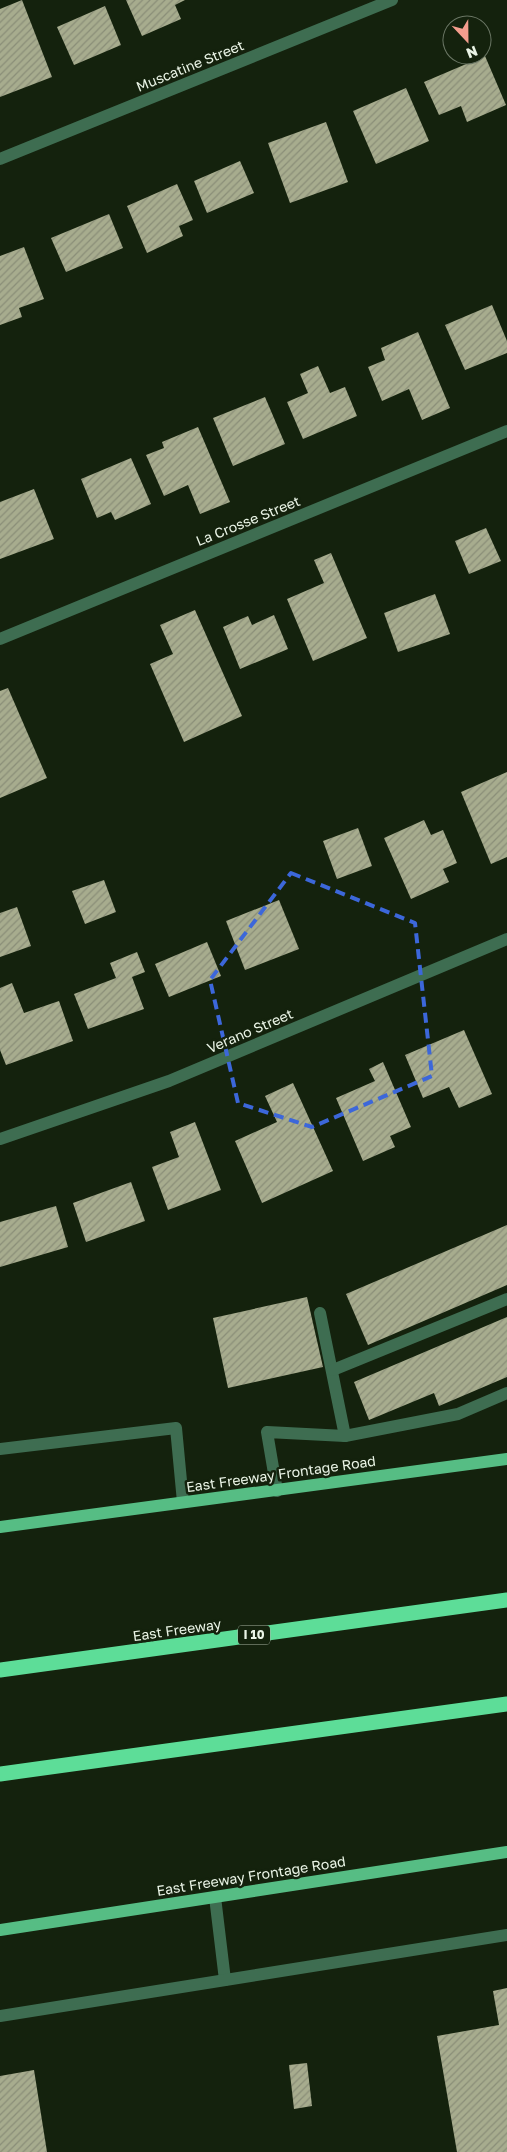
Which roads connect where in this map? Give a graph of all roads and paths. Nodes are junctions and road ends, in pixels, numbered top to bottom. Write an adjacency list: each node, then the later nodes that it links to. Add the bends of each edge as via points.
1 (392, 0): 2 (street, Muscatine Street)
2 (0, 159)
3 (507, 431): 4 (street, La Crosse Street)
4 (0, 640)
5 (507, 939): 6 (street, Verano Street, via 170,1081)
6 (0, 1139)
7 (507, 1298): 9 (street)
8 (320, 1313): 9 (street)
9 (333, 1370): 11 (street)
10 (507, 1393): 11 (street, via 458,1414)
11 (345, 1436): 14 (street, via 267,1432)
12 (0, 1449): 15 (street, via 176,1428)
13 (507, 1459): 14 (main road, East Freeway Frontage Road)
14 (277, 1491): 15 (main road, East Freeway Frontage Road)
15 (183, 1502): 16 (main road, East Freeway Frontage Road)
16 (0, 1527)
17 (507, 1600): 18 (highway, East Freeway / I 10)
18 (0, 1670)
19 (507, 1704): 20 (highway)
20 (0, 1774)
21 (507, 1852): 22 (main road, East Freeway Frontage Road)
22 (214, 1897): 23 (main road, East Freeway Frontage Road); 25 (street)
23 (0, 1930)
24 (507, 1935): 25 (street)
25 (225, 1980): 26 (street)
26 (0, 2016)

